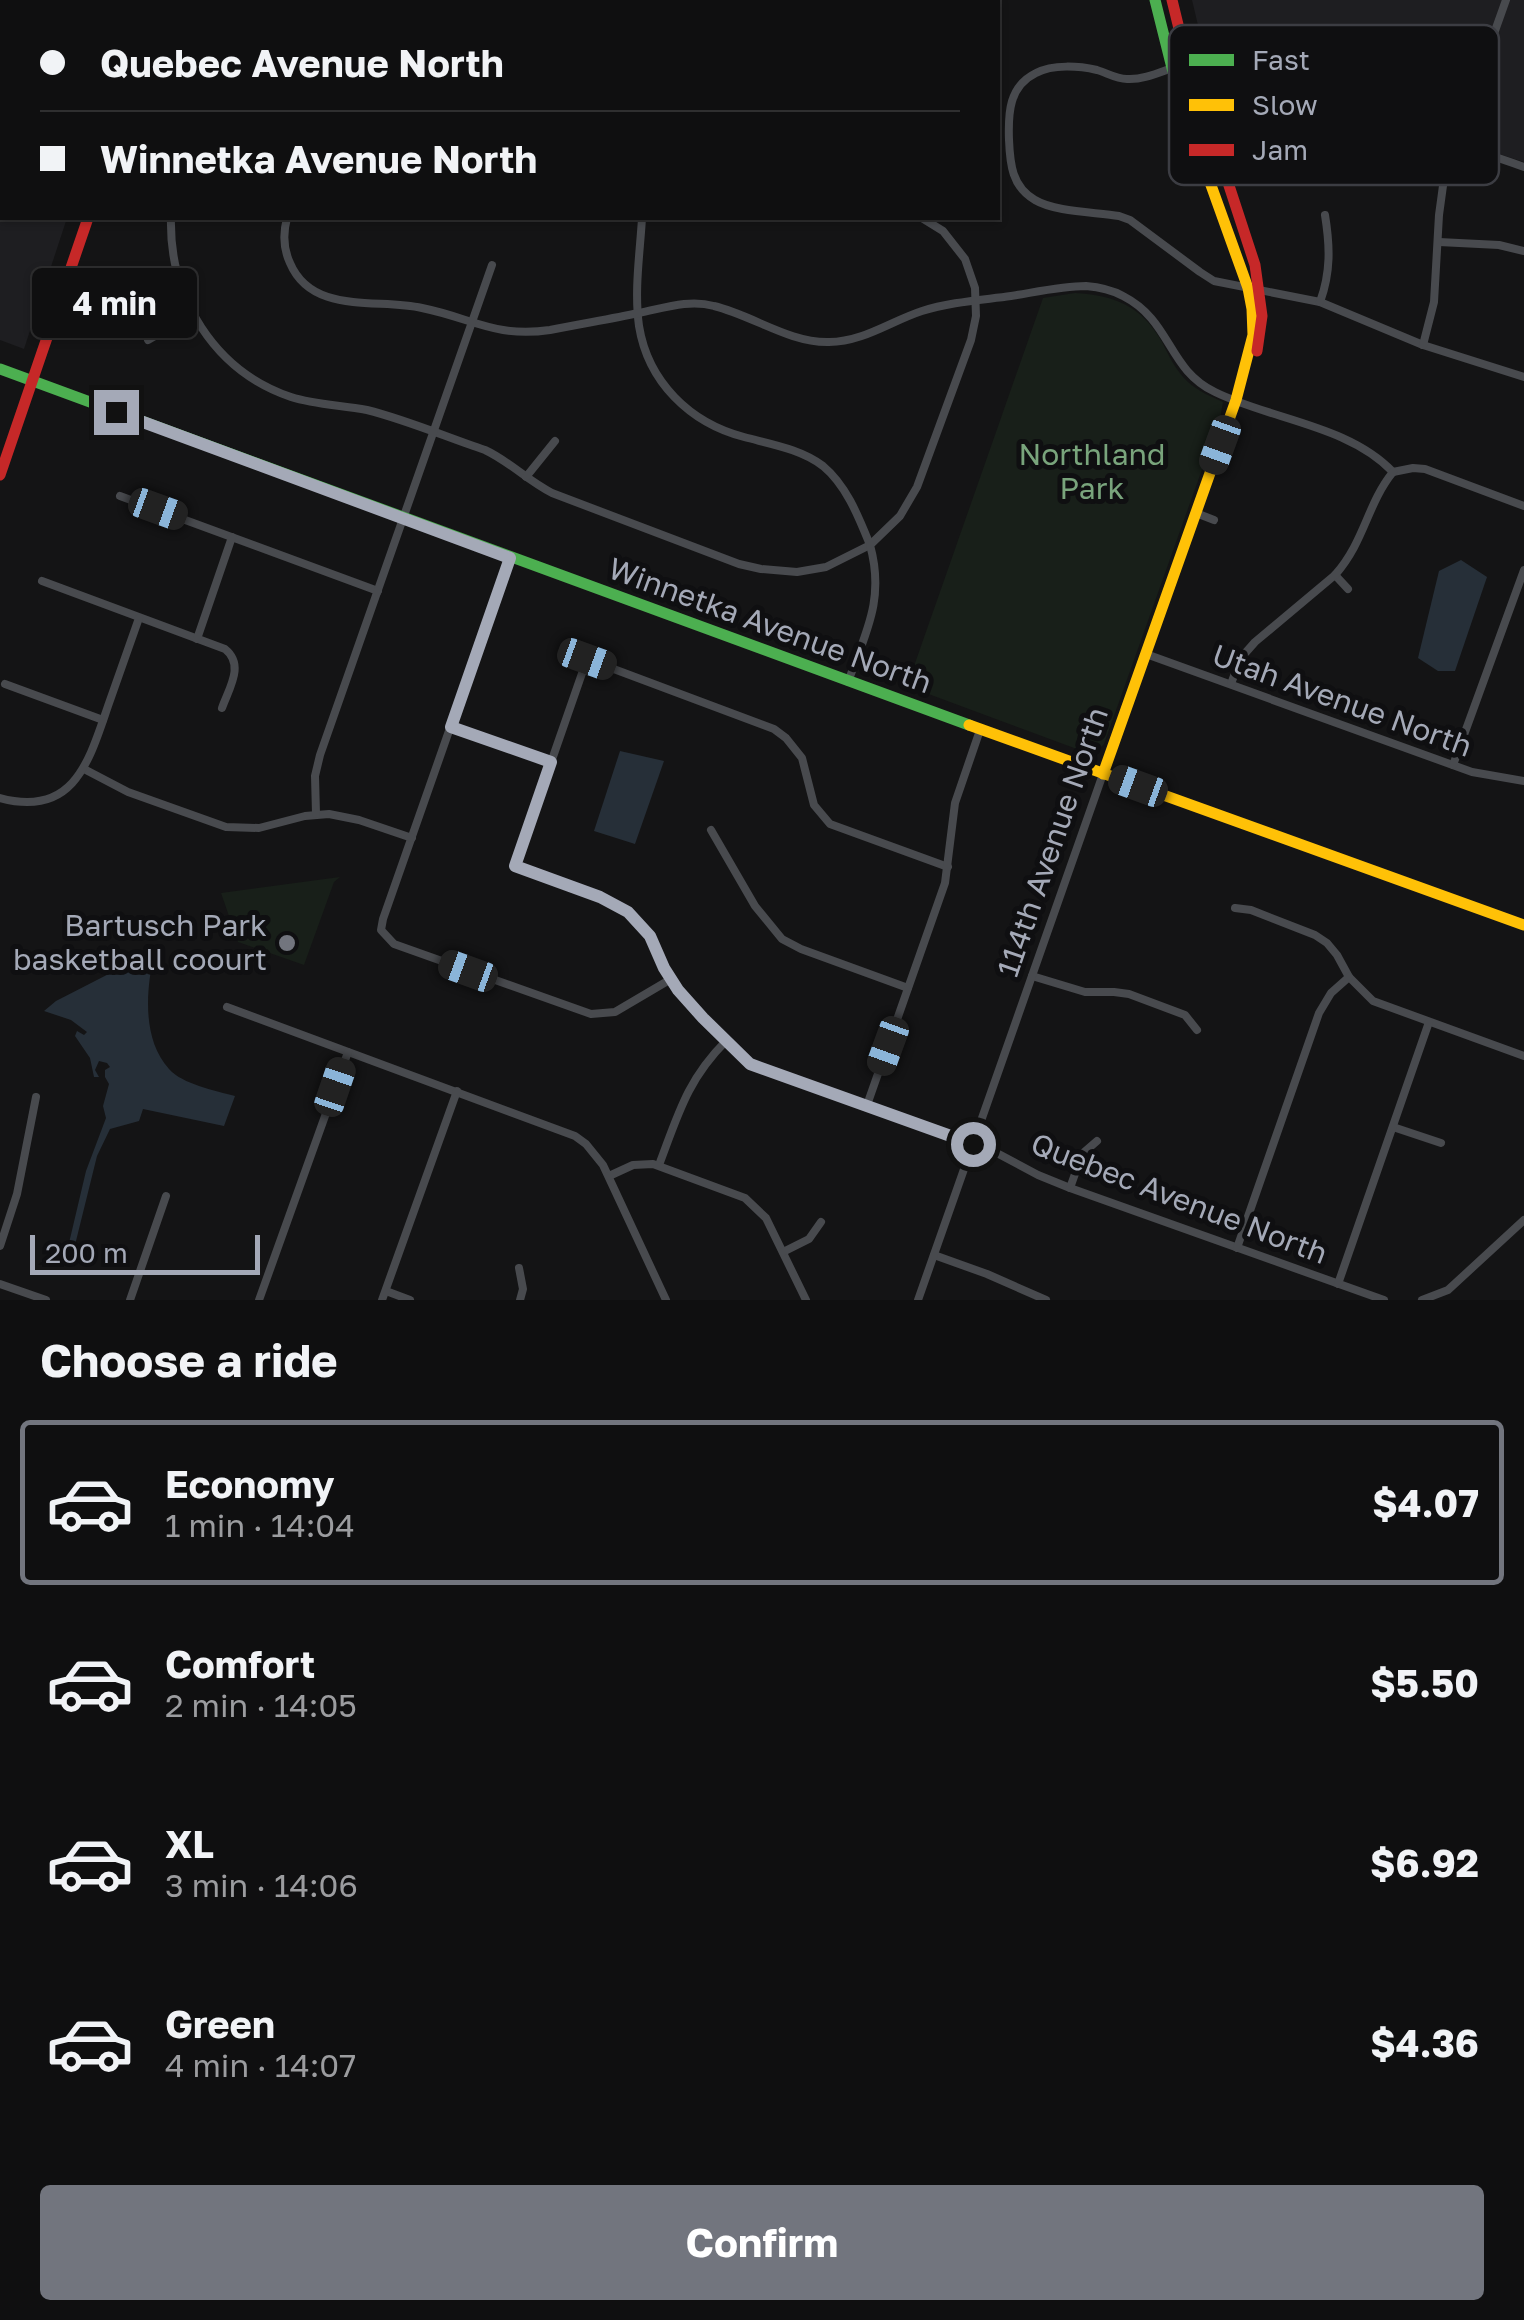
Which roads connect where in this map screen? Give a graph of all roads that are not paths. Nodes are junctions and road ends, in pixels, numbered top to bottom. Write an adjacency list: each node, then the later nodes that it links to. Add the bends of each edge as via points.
1 (1155, 0): 6 (street, 114th Avenue North)
2 (1172, 0): 4 (street, 114th Avenue North)
3 (1506, 0): 5 (street)
4 (1178, 25)
5 (1497, 25)
6 (1169, 56)
7 (1169, 69): 22 (street, via 1130,79 1086,68 1035,73 1009,106 1012,173 1038,202 1130,220 1208,277)
8 (1499, 159): 9 (street)
9 (1524, 167)
10 (1211, 185): 22 (street, 114th Avenue North)
11 (1229, 185): 22 (street, 114th Avenue North)
12 (1442, 185): 19 (street)
13 (1325, 215): 24 (street, via 1330,265)
14 (87, 220): 32 (street)
15 (171, 220): 26 (street, via 175,270)
16 (287, 220): 27 (street, via 284,242 292,269 322,296 408,305)
17 (642, 220): 25 (street)
18 (925, 220): 23 (street, via 957,246)
19 (1438, 242): 20 (street); 29 (street)
20 (1524, 251)
21 (492, 264): 27 (street)
22 (1255, 290): 24 (street); 33 (street, 114th Avenue North, via 1253,336)
23 (976, 301): 25 (street, via 923,311 839,342 809,340 711,304); 33 (street, via 1074,287 1119,294 1154,320 1190,376); 45 (street, via 974,328 917,487 900,516)
24 (1320, 302): 29 (street)
25 (638, 313): 27 (street, via 528,333); 45 (street, via 651,364 673,396 720,430 822,465 848,497)
26 (193, 314): 28 (street); 34 (street, via 224,356 264,386)
27 (472, 322): 34 (street)
28 (148, 340)
29 (1423, 346): 31 (street)
30 (0, 369): 32 (street, Winnetka Avenue North)
31 (1524, 377)
32 (34, 382): 37 (street); 42 (street, Winnetka Avenue North)
33 (1236, 400): 36 (street, via 1359,445); 41 (street, 114th Avenue North)
34 (434, 432): 38 (street, via 500,457); 42 (street)
35 (555, 441): 38 (street)
36 (1393, 472): 40 (street, via 1424,469); 48 (street)
37 (0, 476)
38 (526, 477): 45 (street, via 568,500 761,569 826,567)
39 (120, 496): 44 (street)
40 (1524, 506)
41 (1196, 513): 43 (street); 54 (street, 114th Avenue North)
42 (404, 518): 46 (street, Winnetka Avenue North); 51 (street)
43 (1214, 520)
44 (232, 537): 51 (street); 53 (street)
45 (870, 545): 55 (street, via 875,603)
46 (510, 558): 55 (street, Winnetka Avenue North); 60 (street)
47 (1524, 570): 63 (street)
48 (1335, 575): 50 (street); 57 (street, via 1255,642)
49 (42, 582): 52 (street)
50 (1348, 589)
51 (378, 591): 68 (street, via 320,755)
52 (139, 618): 53 (street); 59 (street)
53 (197, 638): 58 (street, via 235,659)
54 (1146, 654): 57 (street, Utah Avenue North); 65 (street, 114th Avenue North)
55 (848, 682): 61 (street, Winnetka Avenue North)
56 (5, 684): 59 (street)
57 (1231, 684): 63 (street, Utah Avenue North)
58 (222, 708)
59 (103, 720): 64 (street)
60 (451, 727): 62 (street); 70 (street)
61 (980, 730): 65 (street, Winnetka Avenue North); 71 (street, via 955,803)
62 (551, 762): 71 (street, via 587,659 774,729 802,758 814,805 830,824); 76 (street, Quebec Avenue North, via 515,866 628,912 650,936)
63 (1453, 765): 66 (street, Utah Avenue North)
64 (84, 769): 67 (street, via 63,791 40,801); 68 (street, via 112,786 226,827 259,828)
65 (1103, 774): 73 (street, Winnetka Avenue North); 74 (street, 114th Avenue North)
66 (1524, 781)
67 (0, 798)
68 (316, 814): 70 (street)
69 (712, 830): 77 (street, via 782,939)
70 (412, 838): 76 (street, via 381,930 394,944 591,1014 615,1012)
71 (948, 867): 77 (street)
72 (1236, 908): 75 (street, via 1315,935 1337,954)
73 (1524, 925)
74 (1032, 976): 80 (street, via 1085,992 1129,994 1185,1016); 89 (street, 114th Avenue North)
75 (1349, 977): 79 (street, via 1373,1000); 98 (street, via 1319,1013)
76 (672, 980): 81 (street, Quebec Avenue North)
77 (908, 988): 86 (street)
78 (227, 1007): 82 (street)
79 (1430, 1022): 83 (street); 87 (street)
80 (1197, 1030)
81 (726, 1041): 86 (street, Quebec Avenue North, via 758,1068); 91 (street, via 689,1087)
82 (348, 1052): 84 (street); 107 (street)
83 (1524, 1056)
84 (457, 1091): 92 (street, via 575,1136); 104 (street)
85 (36, 1096): 97 (street, via 18,1194)
86 (867, 1106): 89 (street, Quebec Avenue North)
87 (1394, 1127): 90 (street); 103 (street)
88 (1097, 1142): 93 (street, via 1082,1154)
89 (973, 1144): 93 (street, Quebec Avenue North); 100 (street, 114th Avenue North)
90 (1440, 1144)
91 (660, 1165): 92 (street, via 633,1165); 99 (street, via 745,1198 766,1218)
92 (609, 1176): 110 (street)
93 (1070, 1188): 98 (street, Quebec Avenue North)
94 (166, 1196): 106 (street)
95 (1524, 1220): 115 (street, via 1448,1290)
96 (821, 1222): 99 (street, via 808,1239)
97 (0, 1246)
98 (1237, 1248): 103 (street, Quebec Avenue North)
99 (784, 1252): 111 (street)
100 (934, 1255): 112 (street, 114th Avenue North); 113 (street)
101 (520, 1268): 109 (street)
102 (0, 1284): 105 (street)
103 (1338, 1284): 114 (street, Quebec Avenue North)
104 (384, 1296): 108 (street)
105 (46, 1300)
106 (130, 1300)
107 (259, 1300)
108 (410, 1300)
109 (520, 1300)
110 (666, 1300)
111 (806, 1300)
112 (918, 1300)
113 (1046, 1300)
114 (1384, 1300)
115 (1422, 1300)

